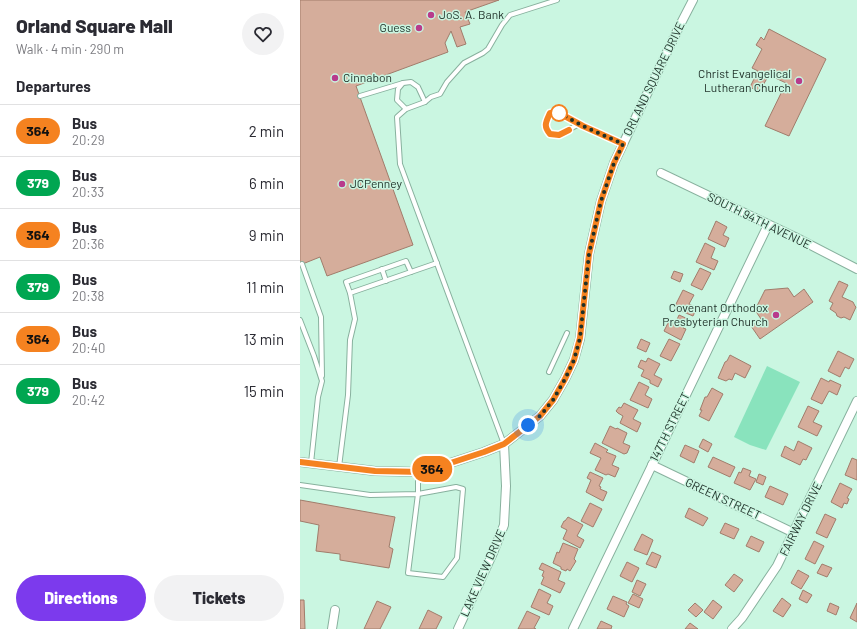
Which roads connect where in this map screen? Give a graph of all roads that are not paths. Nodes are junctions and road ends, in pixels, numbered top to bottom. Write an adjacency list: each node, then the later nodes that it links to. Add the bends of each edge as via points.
1 (557, 0): 5 (lane, via 510,15 488,49 464,63 440,94)
2 (693, 0): 8 (street, ORLAND SQUARE DRIVE)
3 (403, 83): 4 (lane); 5 (lane, via 411,82 418,88); 6 (lane, via 398,89 398,100)
4 (360, 96)
5 (425, 102): 6 (lane)
6 (406, 109): 11 (lane, via 398,117 400,164)
7 (579, 124): 7 (lane, via 559,113 550,113 545,125 550,134 559,135); 8 (lane)
8 (623, 144): 23 (street, ORLAND SQUARE DRIVE, via 601,201 589,254 580,338 574,360 553,400 540,416)
9 (661, 173): 10 (street, SOUTH 94TH AVENUE)
10 (768, 224): 14 (street, SOUTH 94TH AVENUE); 26 (street, 147TH STREET)
11 (437, 263): 15 (lane); 23 (lane)
12 (302, 264): 21 (lane, via 321,317)
13 (382, 269): 15 (lane, via 406,261); 16 (lane); 17 (lane, via 346,282)
14 (857, 269)
15 (411, 272): 16 (lane)
16 (386, 281): 17 (lane)
17 (350, 293): 27 (lane, via 355,319 350,340 348,395)
18 (300, 320): 21 (lane)
19 (567, 332): 20 (lane)
20 (549, 372)
21 (322, 381): 25 (lane)
22 (857, 401): 31 (street, FAIRWAY DRIVE)
23 (504, 444): 28 (street, ORLAND SQUARE DRIVE); 34 (street, LAKE VIEW DRIVE, via 504,525)
24 (300, 462): 25 (street, ORLAND SQUARE DRIVE)
25 (311, 464): 27 (street, ORLAND SQUARE DRIVE)
26 (652, 465): 31 (street, GREEN STREET); 35 (street, 147TH STREET)
27 (339, 467): 28 (street, ORLAND SQUARE DRIVE)
28 (418, 472): 30 (lane)
29 (300, 485): 30 (lane, via 370,495)
30 (418, 494): 30 (lane, via 456,487 463,489 457,558 443,578 408,573)
31 (794, 533): 36 (street, FAIRWAY DRIVE, via 777,566)
32 (335, 610): 33 (street)
33 (332, 629)
34 (458, 629)
35 (573, 629)
36 (732, 629)

